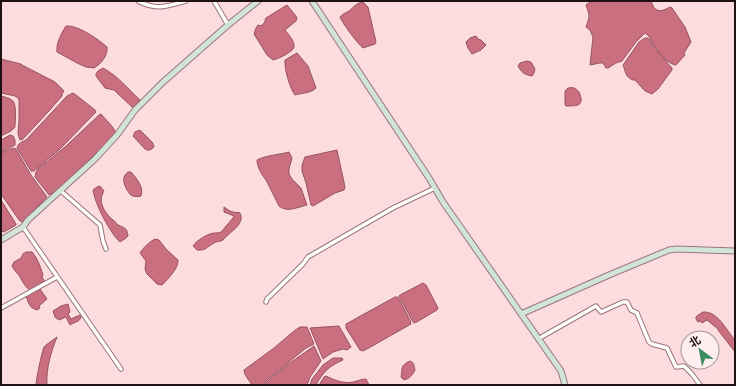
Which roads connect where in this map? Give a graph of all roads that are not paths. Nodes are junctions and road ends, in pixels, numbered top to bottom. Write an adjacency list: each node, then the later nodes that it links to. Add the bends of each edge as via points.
1 (138, 1): 2 (street, via 153,7)
2 (186, 1)
3 (214, 1): 6 (street)
4 (258, 1): 6 (street)
5 (312, 1): 7 (street)
6 (228, 26): 8 (street, via 162,83 135,110 103,151)
7 (435, 188): 14 (street, via 393,208 308,257); 16 (street)
8 (61, 191): 9 (street); 11 (street, via 100,225)
9 (23, 227): 10 (street); 13 (street)
10 (1, 240)
11 (106, 249)
12 (735, 251): 16 (street, via 669,250)
13 (58, 277): 15 (street); 18 (street)
14 (266, 302)
15 (1, 308)
16 (521, 314): 17 (street)
17 (538, 339): 19 (street, via 561,371); 20 (street, via 596,306 601,312 627,302 631,310 637,312 649,342 667,348 676,367 684,366)
18 (121, 369)
19 (565, 385)
20 (700, 385)

